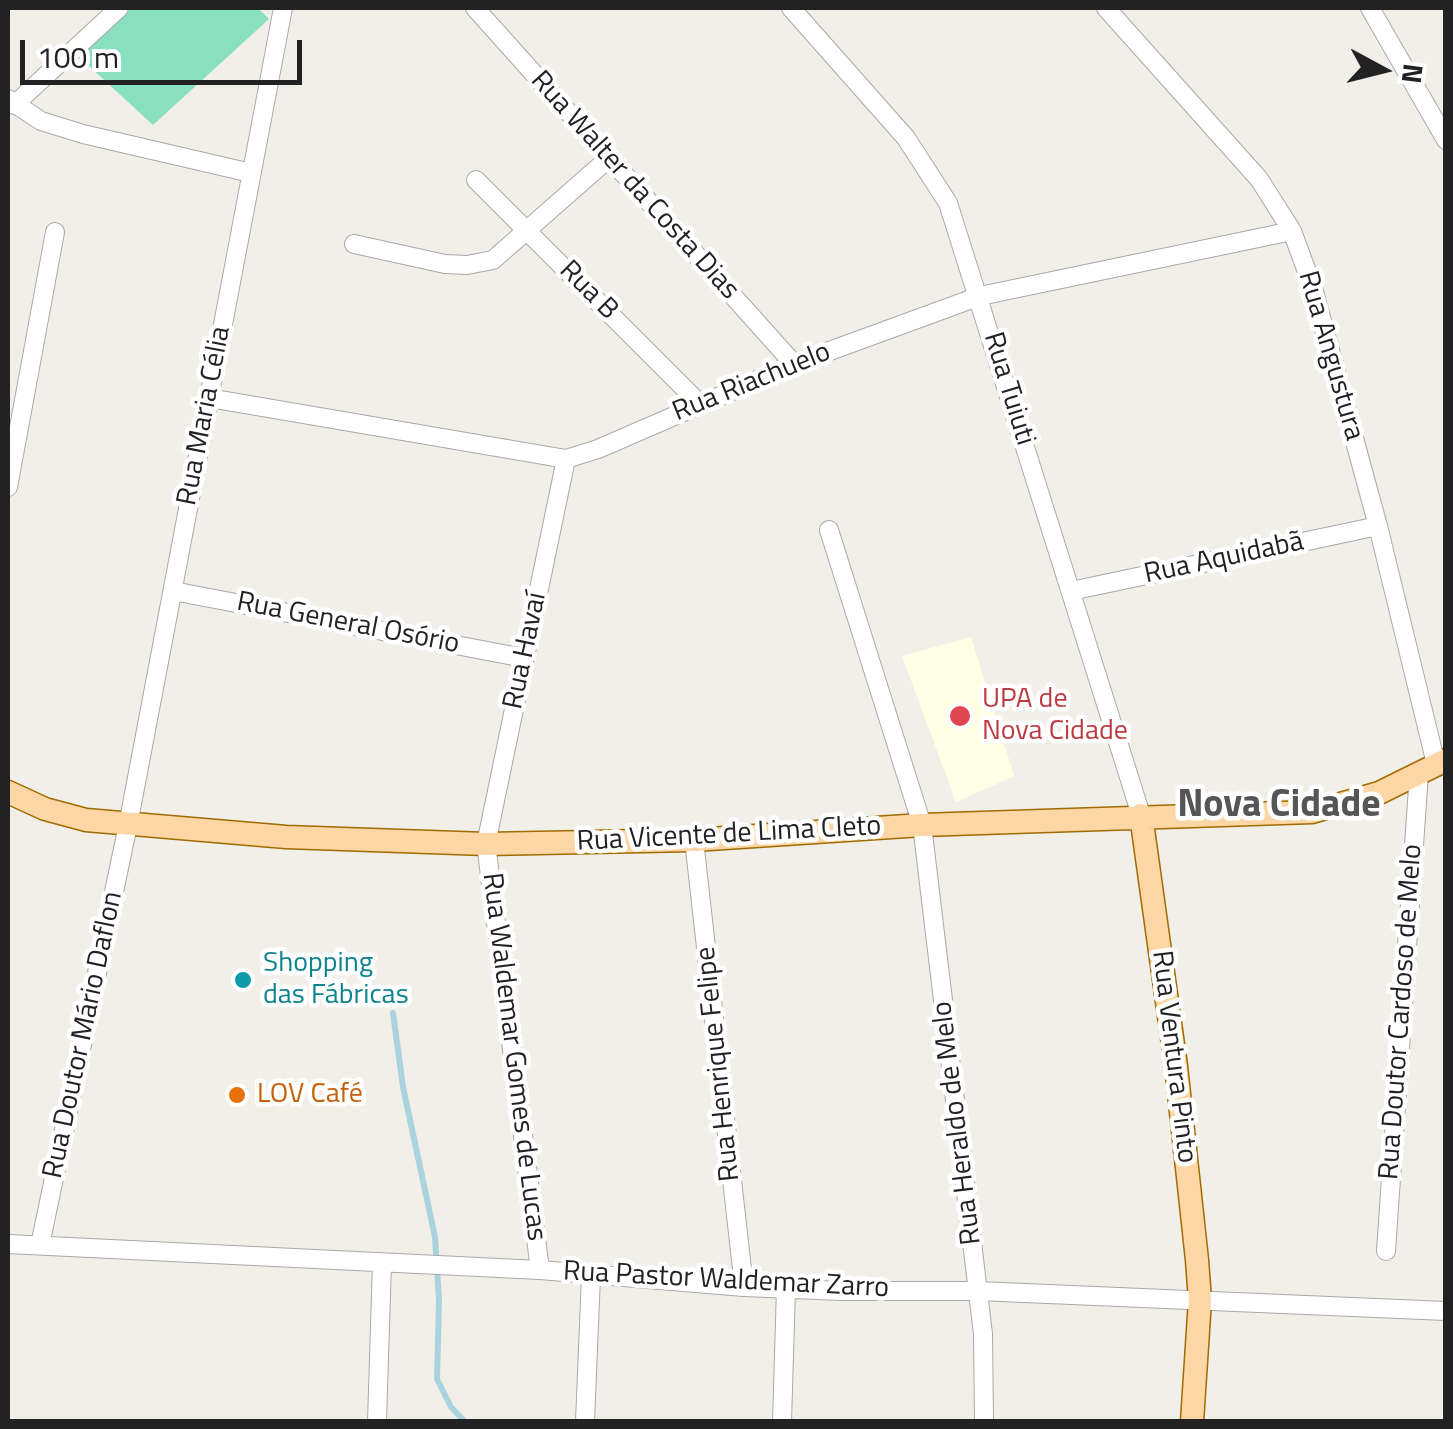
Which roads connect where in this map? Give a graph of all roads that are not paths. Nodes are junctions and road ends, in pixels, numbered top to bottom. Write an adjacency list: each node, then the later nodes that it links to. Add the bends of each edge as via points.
1 (119, 8): 7 (street)
2 (282, 8): 10 (street, Rua Maria Célia)
3 (475, 8): 9 (street, Rua Walter da Costa Dias)
4 (791, 8): 16 (street, Rua Tuiuti, via 933,175)
5 (1106, 8): 13 (street, Rua Angustura, via 1248,166)
6 (1370, 8): 8 (street)
7 (11, 102): 10 (street, via 82,134)
8 (1446, 140)
9 (609, 158): 12 (street); 17 (street, Rua Walter da Costa Dias)
10 (251, 173): 18 (street, Rua Maria Célia)
11 (476, 180): 12 (street, Rua B)
12 (526, 230): 15 (street, via 493,260 467,265); 19 (street, Rua B)
13 (1292, 231): 16 (street, Rua Riachuelo); 22 (street, Rua Angustura)
14 (55, 232): 21 (street)
15 (354, 244)
16 (980, 296): 17 (street, Rua Riachuelo); 25 (street, Rua Tuiuti)
17 (794, 364): 19 (street, Rua Riachuelo)
18 (209, 398): 20 (street, Rua Riachuelo); 24 (street, Rua Maria Célia)
19 (699, 403): 20 (street, Rua Riachuelo)
20 (566, 458): 26 (street, Rua Havaí)
21 (8, 487)
22 (1378, 526): 25 (street, Rua Aquidabã); 27 (street, Rua Angustura)
23 (830, 530): 30 (street, Rua Heraldo de Melo)
24 (173, 591): 26 (street, Rua General Osório); 31 (street, Rua Maria Célia)
25 (1071, 591): 29 (street, Rua Tuiuti)
26 (524, 658): 33 (street, Rua Havaí)
27 (1433, 766): 29 (main road, Rua Vicente de Lima Cleto, via 1379,792 1312,812); 36 (street, Rua Doutor Cardoso de Melo)
28 (8, 792): 31 (main road, Rua Vicente de Lima Cleto, via 86,820)
29 (1141, 815): 30 (main road, Rua Vicente de Lima Cleto); 43 (main road, Rua Ventura Pinto)
30 (922, 824): 32 (main road, Rua Vicente de Lima Cleto); 42 (street, Rua Heraldo de Melo)
31 (128, 825): 33 (main road, Rua Vicente de Lima Cleto); 35 (street, Rua Doutor Mário Daflon)
32 (694, 840): 33 (main road, Rua Vicente de Lima Cleto); 40 (street, Rua Henrique Felipe)
33 (486, 844): 38 (street, Rua Waldemar Gomes de Lucas)
34 (8, 1244): 35 (street, Rua Pastor Waldemar Zarro)
35 (40, 1245): 37 (street, Rua Pastor Waldemar Zarro)
36 (1386, 1252)
37 (382, 1263): 38 (street, Rua Pastor Waldemar Zarro); 45 (street)
38 (540, 1270): 39 (street, Rua Pastor Waldemar Zarro)
39 (591, 1276): 40 (street, Rua Pastor Waldemar Zarro); 46 (street)
40 (744, 1287): 41 (street, Rua Pastor Waldemar Zarro)
41 (786, 1288): 42 (street, Rua Pastor Waldemar Zarro); 47 (street)
42 (978, 1291): 43 (street, Rua Pastor Waldemar Zarro); 48 (street, Rua Heraldo de Melo)
43 (1200, 1300): 44 (street, Rua Pastor Waldemar Zarro); 49 (main road, Rua Ventura Pinto)
44 (1446, 1312)
45 (376, 1422)
46 (585, 1422)
47 (782, 1422)
48 (984, 1422)
49 (1192, 1422)

